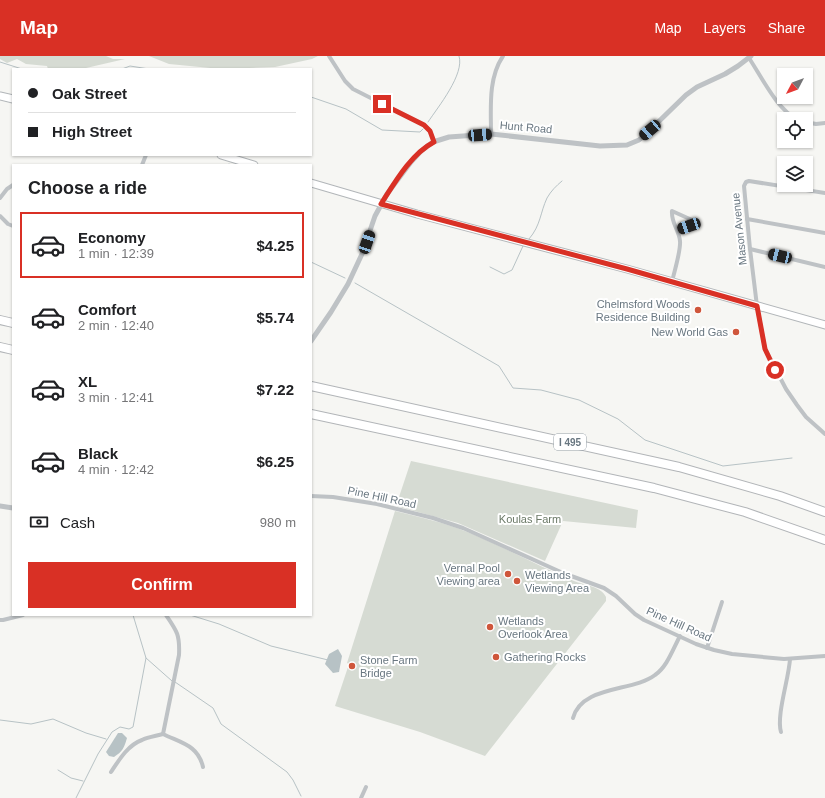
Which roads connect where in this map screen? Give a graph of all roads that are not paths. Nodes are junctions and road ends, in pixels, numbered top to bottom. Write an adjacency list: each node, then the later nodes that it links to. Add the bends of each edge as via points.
1 (329, 56): 10 (street, via 353,89 424,125 430,131)
2 (503, 56): 9 (street, via 494,78)
3 (750, 57): 6 (street, via 778,103); 9 (street, Hunt Road, via 686,95 650,130 628,146 600,146)
4 (0, 96): 5 (main road)
5 (12, 99)
6 (786, 112)
7 (813, 123): 8 (street)
8 (825, 123)
9 (490, 134): 10 (street, Hunt Road, via 449,137)
10 (434, 142): 17 (street, Hunt Road, via 410,162)
11 (224, 156): 12 (main road)
12 (251, 164)
13 (312, 183): 17 (main road)
14 (12, 186): 16 (street)
15 (825, 193): 19 (street, Mason Avenue, via 747,181 744,186)
16 (0, 198)
17 (381, 204): 25 (main road); 30 (street, Hunt Road, via 348,284)
18 (0, 216): 20 (street)
19 (747, 219): 22 (street); 23 (street, Mason Avenue)
20 (12, 226)
21 (677, 230): 21 (street, via 671,219 672,211 692,220 689,226); 25 (street, via 680,243)
22 (825, 233)
23 (750, 249): 24 (street); 26 (street, Mason Avenue)
24 (825, 267)
25 (672, 282): 26 (main road)
26 (757, 306): 29 (main road); 35 (street, Mason Avenue, via 765,349 775,370 806,417)
27 (0, 320): 28 (highway)
28 (12, 323)
29 (825, 325)
30 (312, 340)
31 (0, 347): 32 (highway)
32 (12, 350)
33 (312, 386): 39 (highway, I 495, via 679,467 780,496)
34 (312, 414): 40 (highway, I 495, via 662,490 745,512)
35 (825, 434)
36 (312, 496): 45 (street, Pine Hill Road, via 377,504 463,528 563,573 604,588 638,616)
37 (0, 506): 38 (street)
38 (12, 508)
39 (825, 512)
40 (825, 540)
41 (722, 602): 46 (street)
42 (19, 616): 44 (street)
43 (167, 616): 51 (street, via 179,637 179,655)
44 (1, 620)
45 (680, 636): 46 (street, Pine Hill Road); 49 (street, via 656,675 590,698 579,706)
46 (707, 648): 48 (street, Pine Hill Road, via 727,653)
47 (825, 656): 48 (street, Pine Hill Road)
48 (790, 659): 50 (street, via 779,720)
49 (574, 718)
50 (781, 732)
51 (163, 734): 52 (street, via 192,747 201,758); 53 (street, via 134,744)
52 (203, 767)
53 (111, 772)
54 (366, 787): 55 (street)
55 (361, 798)

